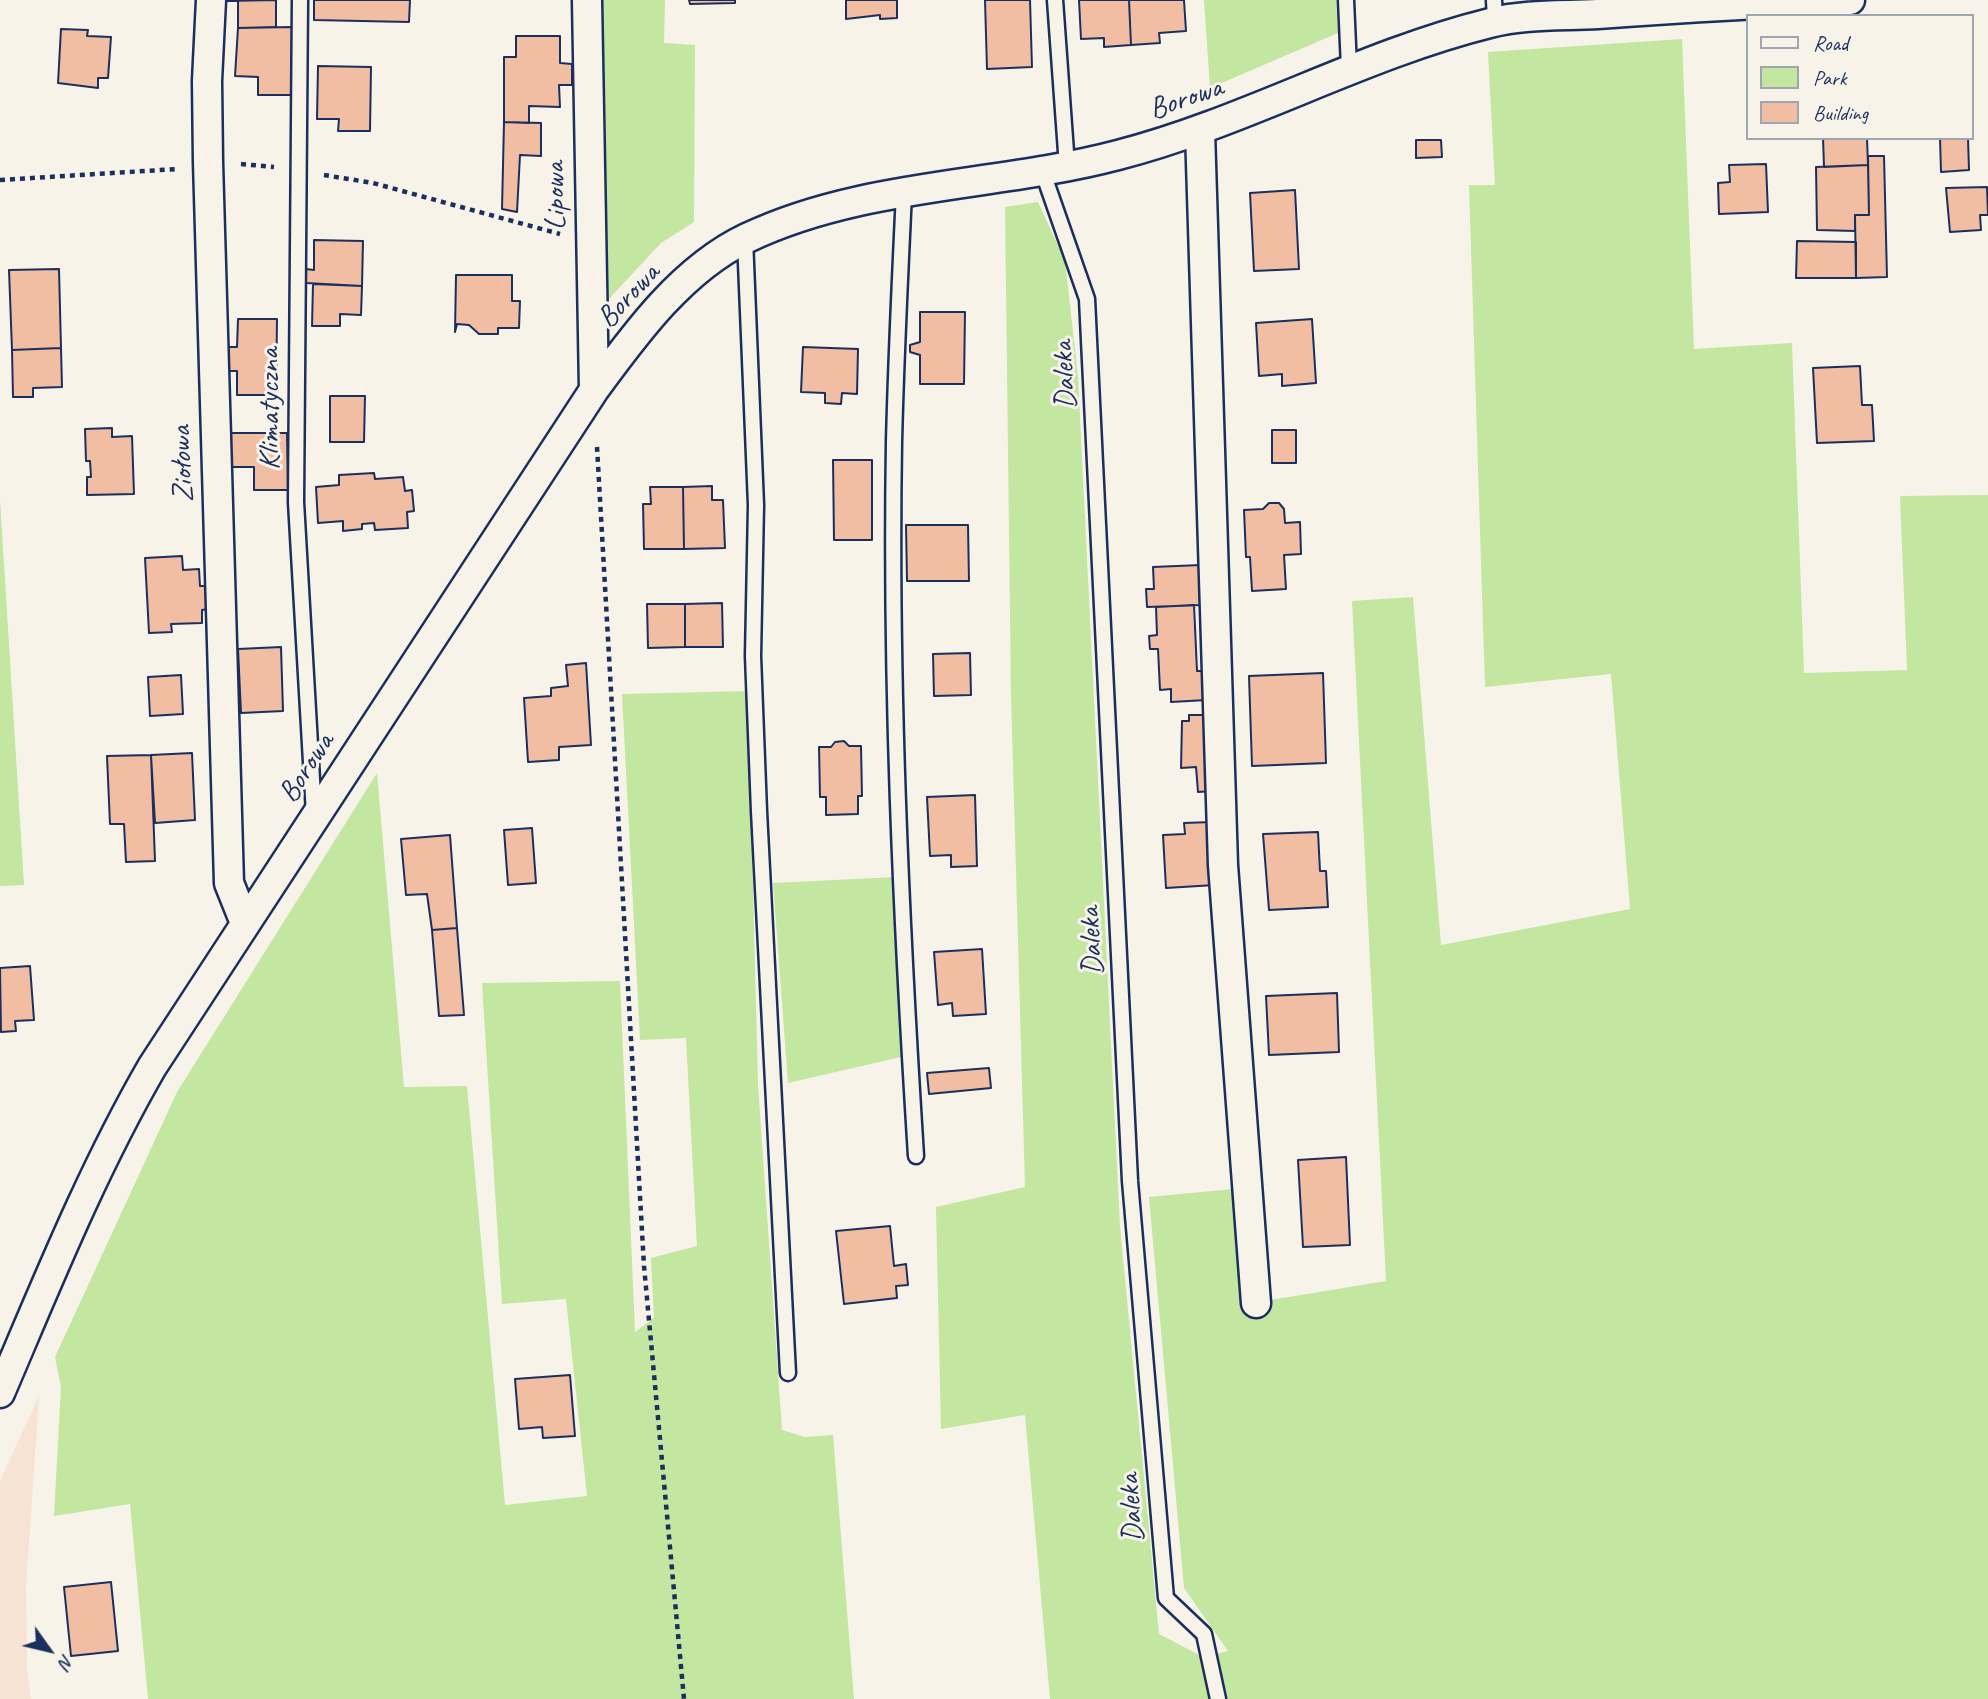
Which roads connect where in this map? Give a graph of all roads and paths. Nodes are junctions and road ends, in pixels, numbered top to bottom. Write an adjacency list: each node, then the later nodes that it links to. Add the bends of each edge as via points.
1 (211, 0): 18 (street, Ziołowa, via 206,82 229,883)
2 (300, 0): 17 (lane, Klimatyczna, via 296,502)
3 (587, 0): 15 (street, Lipowa)
4 (1055, 0): 12 (lane, Daleka)
5 (1346, 0): 10 (lane)
6 (1850, 0): 7 (street, Borowa)
7 (1805, 1): 8 (street, Borowa)
8 (1700, 3): 9 (street, Borowa)
9 (1495, 11): 10 (street, Borowa)
10 (1349, 68): 11 (street, Borowa)
11 (1200, 131): 12 (street, Borowa); 20 (street, via 1223,865)
12 (1055, 168): 13 (street, Borowa); 24 (lane, Daleka, via 1087,299 1130,1181 1166,1598 1204,1634)
13 (904, 194): 14 (street, Borowa, via 832,209); 19 (lane, via 894,442 895,639 898,829)
14 (745, 239): 15 (street, Borowa, via 673,294 635,334); 21 (lane, via 756,505 753,656 758,798)
15 (594, 390): 17 (street, Borowa)
16 (597, 446): 23 (path, via 644,1266)
17 (315, 818): 18 (street, Borowa)
18 (245, 923): 22 (street, Borowa, via 118,1128)
19 (916, 1156)
20 (1256, 1303)
21 (788, 1373)
22 (0, 1393)
23 (684, 1699)
24 (1219, 1699)

